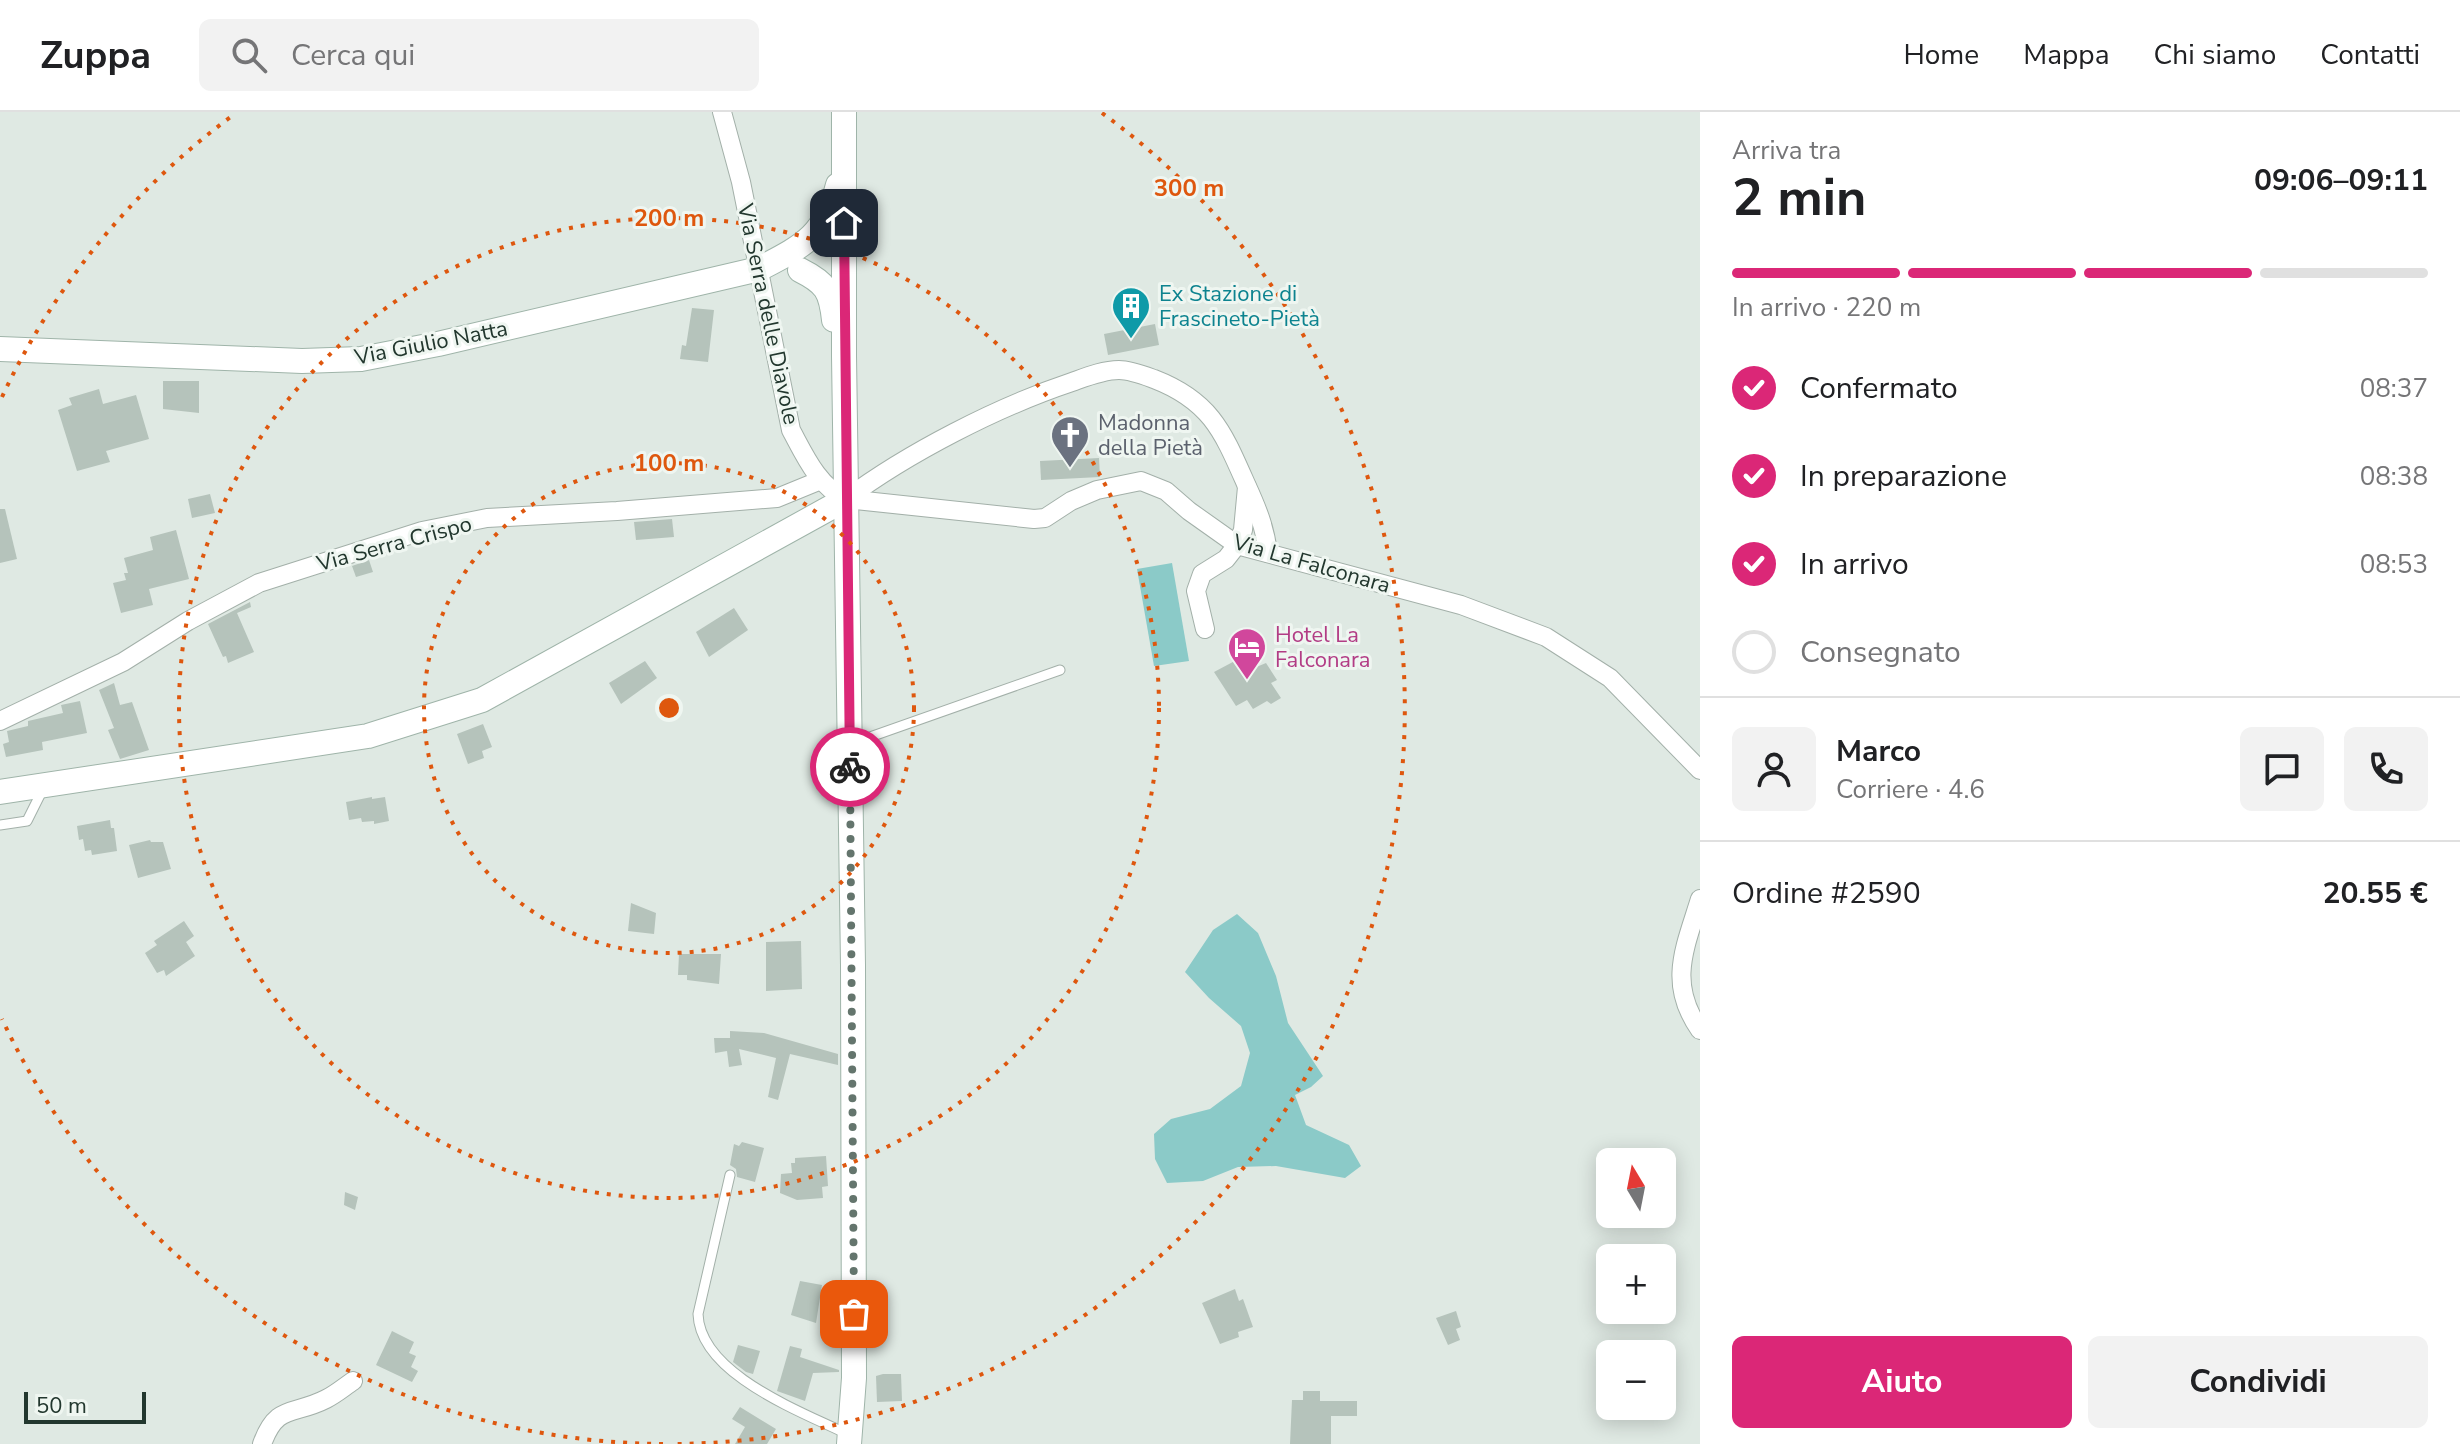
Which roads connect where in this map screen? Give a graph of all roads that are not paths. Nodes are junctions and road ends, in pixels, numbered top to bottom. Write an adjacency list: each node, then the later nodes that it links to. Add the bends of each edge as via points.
1 (722, 112): 6 (street, Via Serra delle Diavole)
2 (844, 112): 3 (street)
3 (843, 163): 4 (street); 5 (street, via 832,210)
4 (845, 252): 5 (street, via 824,264); 8 (street)
5 (798, 260): 6 (street, Via Giulio Natta); 8 (street, via 832,296)
6 (759, 269): 7 (street, Via Giulio Natta, via 361,359); 9 (street, Via Serra delle Diavole, via 791,430)
7 (0, 349)
8 (844, 356): 11 (street)
9 (821, 480): 11 (street, Via Serra delle Diavole, via 830,492); 16 (street, Via Serra Crispo, via 777,498 487,518 422,531 259,583 123,662)
10 (1247, 487): 11 (street, via 1230,445 1195,400 1144,375 1119,370 1047,390 876,477); 12 (street); 13 (street, via 1266,531)
11 (846, 499): 12 (street, Via La Falconara, via 1045,518 1097,490 1141,481 1166,491); 17 (street); 19 (street, via 482,700 368,736)
12 (1237, 545): 13 (street, Via La Falconara); 14 (street, via 1202,574 1196,591)
13 (1268, 553): 18 (street, Via La Falconara, via 1461,605 1546,637 1610,678)
14 (1205, 629)
15 (1060, 670): 17 (lane)
16 (0, 721)
17 (849, 744): 26 (street, via 854,1330)
18 (1699, 770)
19 (45, 785): 20 (street); 21 (lane, via 27,821)
20 (0, 792)
21 (0, 825)
22 (1700, 899): 23 (street, via 1681,980 1683,1001)
23 (1700, 1030)
24 (730, 1175): 26 (lane, via 698,1330 734,1374)
25 (353, 1381): 27 (street, via 327,1399 280,1414)
26 (850, 1440)
27 (262, 1444)

